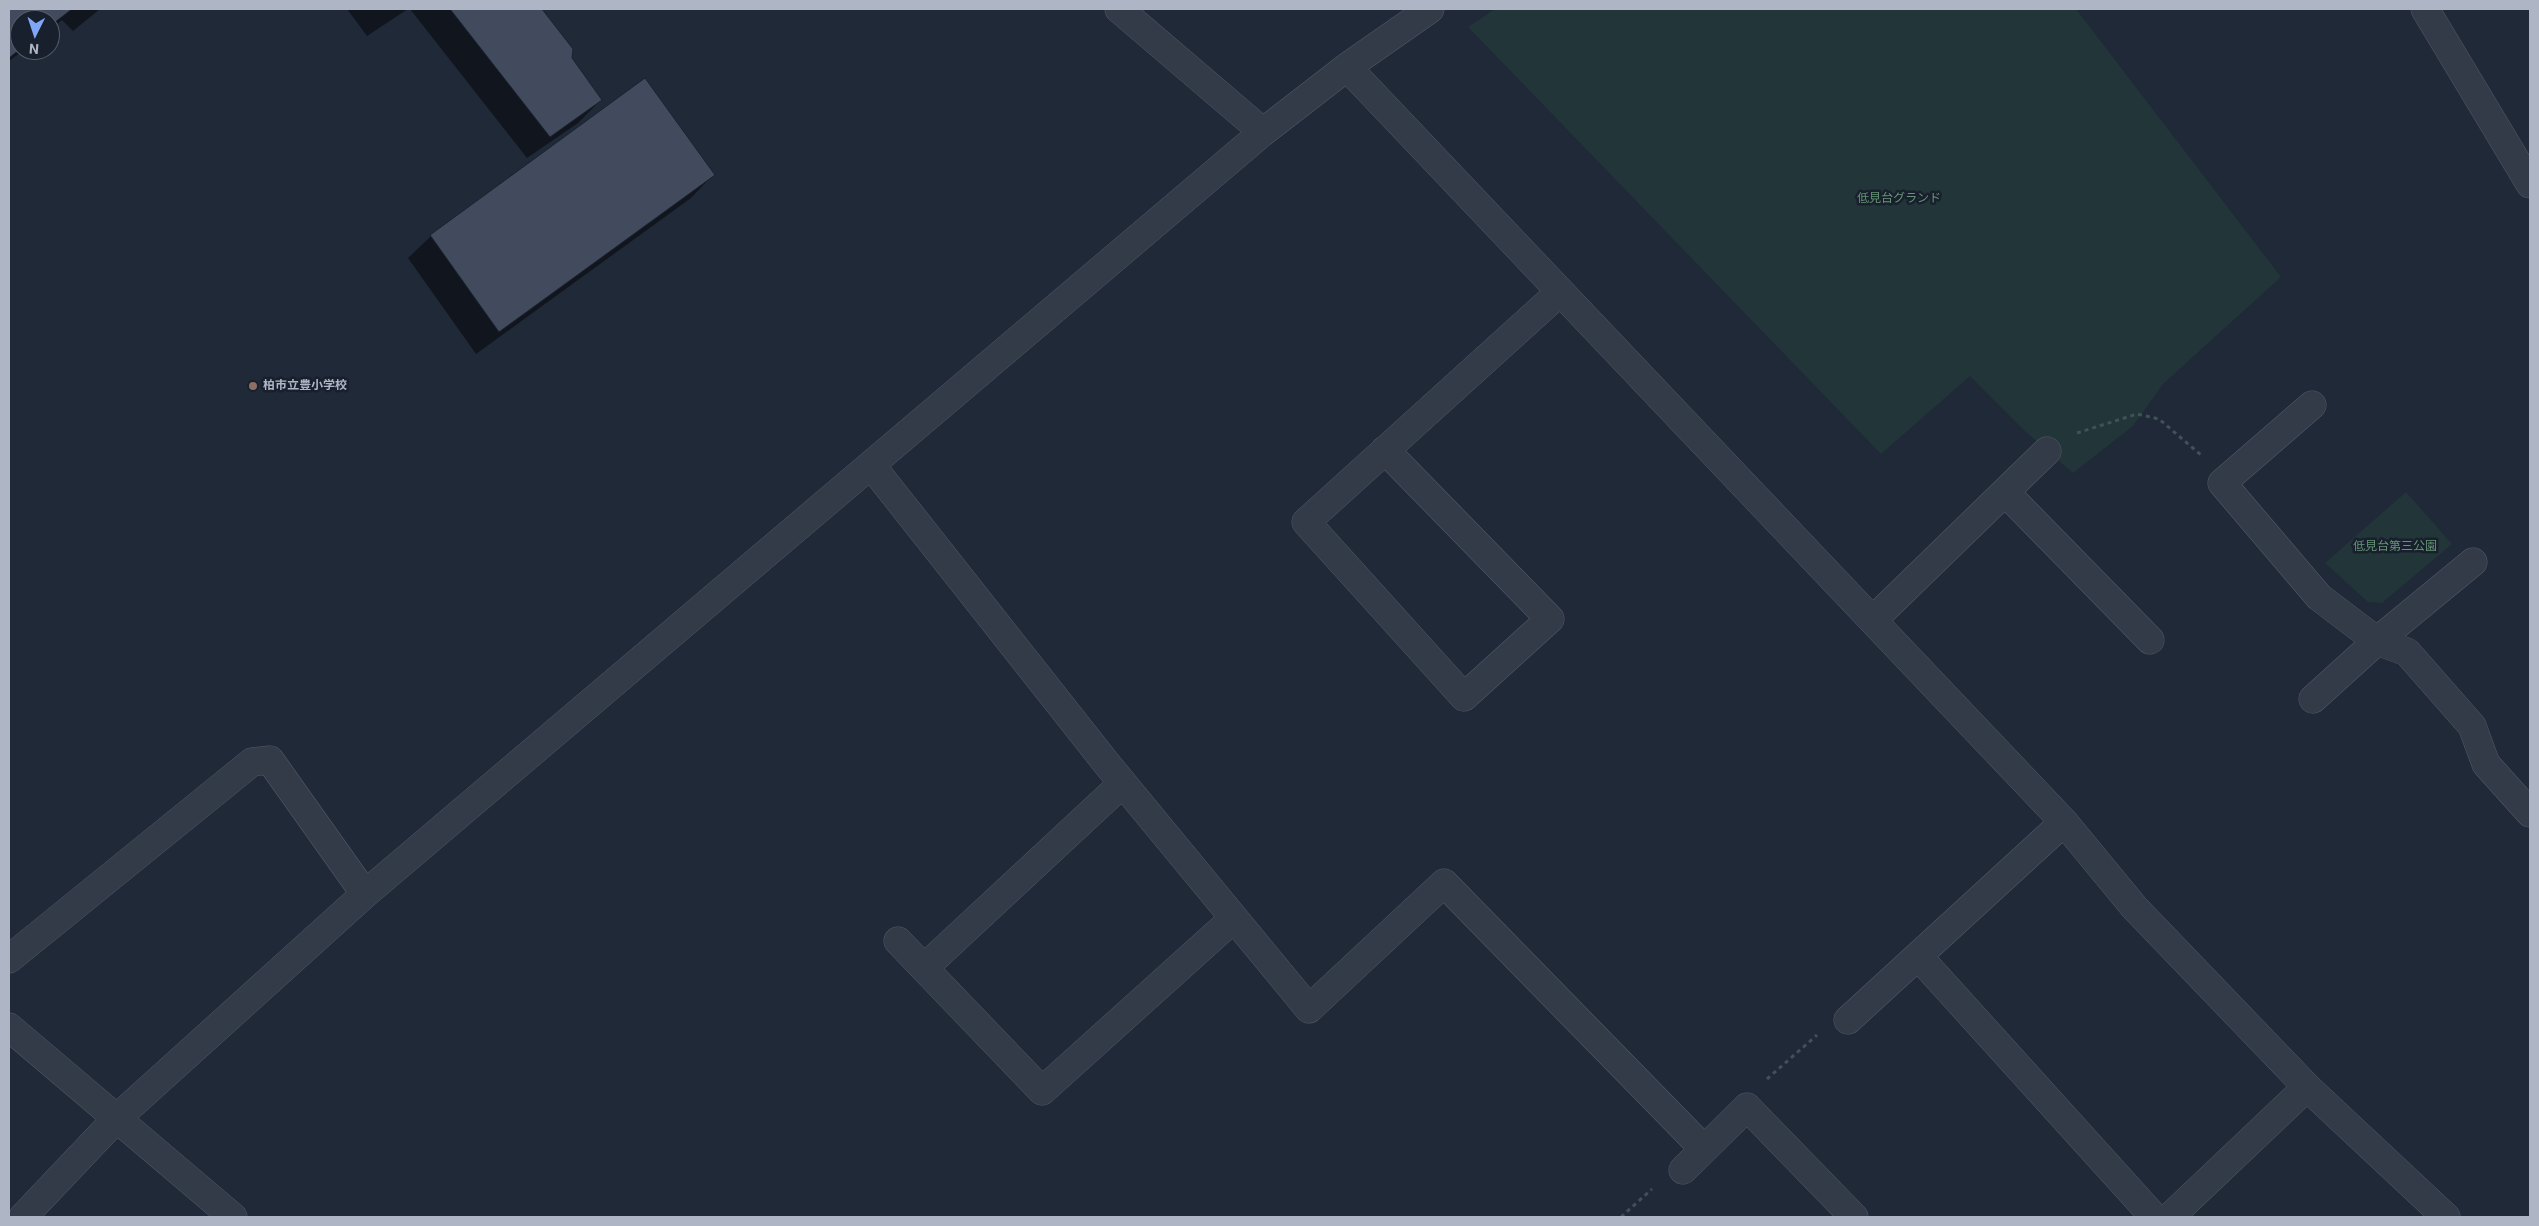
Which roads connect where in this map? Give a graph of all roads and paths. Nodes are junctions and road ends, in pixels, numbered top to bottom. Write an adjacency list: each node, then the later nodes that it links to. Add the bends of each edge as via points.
1 (1119, 9): 5 (street)
2 (1430, 9): 4 (street)
3 (2425, 9): 6 (street)
4 (1346, 67): 5 (street); 7 (street)
5 (1263, 132): 11 (street)
6 (2530, 184)
7 (1560, 292): 9 (street); 15 (street)
8 (2312, 405): 12 (street)
9 (1385, 450): 9 (street, via 1306,522 1464,698 1550,619)
10 (2047, 451): 12 (path, via 2067,437 2137,414 2159,419 2211,463); 13 (street)
11 (871, 465): 19 (street); 22 (street)
12 (2222, 483): 17 (street, via 2319,597)
13 (2005, 492): 15 (street); 16 (street)
14 (2473, 562): 17 (street)
15 (1873, 620): 21 (street)
16 (2150, 640)
17 (2377, 641): 18 (street); 20 (street, via 2407,652 2472,726 2486,764)
18 (2313, 699)
19 (1115, 773): 23 (street); 27 (street)
20 (2530, 813)
21 (2064, 822): 25 (street); 30 (street, via 2134,907)
22 (366, 894): 26 (street, via 270,760 252,762); 32 (street)
23 (1233, 919): 27 (street, via 1042,1091); 33 (street, via 1309,1009 1444,883)
24 (898, 941): 27 (street)
25 (1918, 956): 28 (street); 38 (street)
26 (9, 959)
27 (924, 968)
28 (1848, 1020): 31 (path, via 1842,1012 1754,1092)
29 (9, 1027): 32 (street)
30 (2307, 1088): 39 (street); 40 (street)
31 (1747, 1107): 33 (street); 37 (street)
32 (117, 1118): 35 (street); 36 (street)
33 (1704, 1149): 34 (street)
34 (1683, 1170)
35 (23, 1217)
36 (233, 1217)
37 (1854, 1217)
38 (2154, 1217)
39 (2170, 1217)
40 (2446, 1217)

